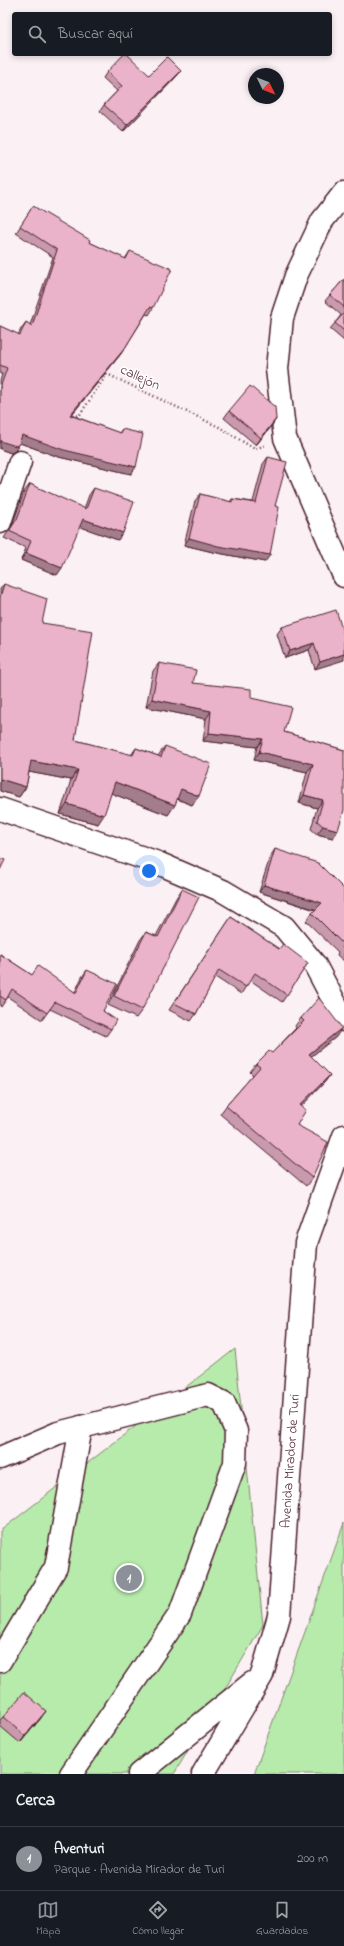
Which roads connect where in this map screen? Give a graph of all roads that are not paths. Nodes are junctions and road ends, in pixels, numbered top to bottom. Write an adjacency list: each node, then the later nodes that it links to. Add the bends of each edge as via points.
1 (344, 193): 4 (street, via 322,221 296,276 282,318 277,369 285,438)
2 (20, 462): 3 (street)
3 (0, 522)
4 (344, 576)
5 (0, 808): 6 (street, via 158,864 223,891 284,927 315,965)
6 (344, 1020)
7 (344, 1136): 11 (street, Avenida Mirador de Turi, via 306,1243 279,1616)
8 (81, 1427): 9 (street, via 58,1433); 10 (street, via 56,1567); 12 (street, via 208,1395 224,1403 236,1431 235,1463 180,1614)
9 (0, 1458)
10 (0, 1661)
11 (262, 1674): 13 (street); 14 (street, Avenida Mirador de Turi)
12 (71, 1774)
13 (138, 1774)
14 (204, 1774)

